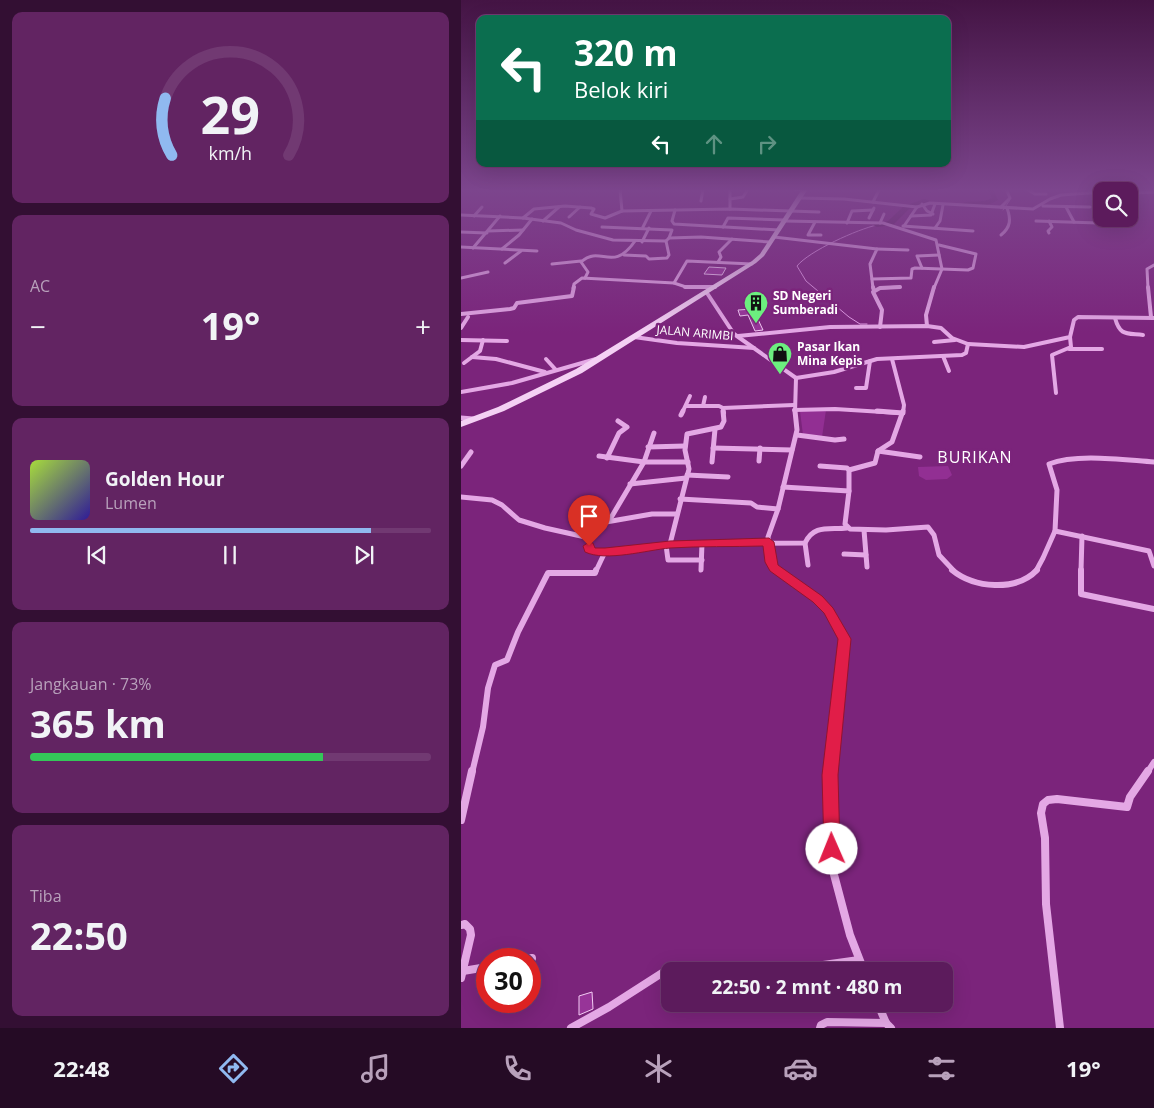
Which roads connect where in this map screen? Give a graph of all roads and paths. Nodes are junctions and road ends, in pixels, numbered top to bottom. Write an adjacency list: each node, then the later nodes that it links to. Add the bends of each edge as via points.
1 (483, 237): 15 (street)
2 (515, 237): 16 (street)
3 (602, 237): 11 (street)
4 (645, 237): 12 (street)
5 (669, 237): 9 (street)
6 (774, 237): 10 (main road)
7 (929, 237): 13 (street)
8 (732, 239): 9 (street); 10 (street); 24 (street, via 719,252)
9 (668, 240): 12 (street); 22 (street, via 667,258)
10 (772, 240): 18 (street); 27 (main road)
11 (635, 241): 12 (street); 22 (street)
12 (642, 242)
13 (939, 244): 21 (street); 30 (street, via 977,255 973,269)
14 (461, 247): 15 (street)
15 (473, 248): 16 (street)
16 (502, 249): 17 (street)
17 (522, 250): 20 (street); 25 (street)
18 (878, 250): 19 (street); 35 (street, via 871,258)
19 (908, 250)
20 (537, 251)
21 (939, 254): 29 (street, via 917,256); 30 (street)
22 (624, 255): 23 (street, via 593,255)
23 (581, 261): 26 (street); 33 (street, via 588,270)
24 (718, 262): 27 (street); 36 (street, via 687,261)
25 (505, 263)
26 (552, 264)
27 (752, 264): 38 (main road)
28 (1154, 265): 40 (street, via 1147,269)
29 (922, 268): 30 (street); 34 (street, via 912,269 911,278)
30 (942, 269): 49 (street, via 930,297)
31 (488, 272): 32 (street)
32 (461, 278)
33 (585, 278): 36 (street); 44 (street, via 574,284 573,296 517,303 510,309)
34 (890, 278): 35 (street); 39 (street)
35 (872, 279): 41 (street)
36 (674, 283): 38 (street, via 686,287)
37 (900, 286): 39 (street)
38 (716, 287): 42 (main road)
39 (893, 287): 41 (street)
40 (1151, 290): 43 (street)
41 (874, 291): 48 (street, via 872,294 883,314)
42 (707, 293): 52 (street); 54 (main road)
43 (1152, 304): 47 (street)
44 (461, 314)
45 (468, 317): 50 (street)
46 (1115, 318): 47 (street); 53 (street, via 1121,332); 55 (street, via 1075,318)
47 (1152, 318)
48 (880, 326): 49 (street); 52 (street)
49 (927, 326): 58 (street, via 941,328)
50 (461, 328)
51 (711, 332): 52 (street)
52 (736, 335): 62 (street)
53 (1143, 335)
54 (634, 336): 62 (street, JALAN ARIMBI, via 677,343); 67 (main road)
55 (1070, 337): 61 (street, via 1028,346); 63 (street)
56 (461, 340): 57 (street)
57 (483, 340): 59 (street); 66 (street, via 480,351)
58 (955, 340): 60 (street); 61 (street)
59 (507, 341)
60 (934, 342)
61 (967, 344): 65 (street, via 967,353)
62 (755, 348): 75 (street)
63 (1069, 349): 64 (street); 78 (street, via 1052,355)
64 (1102, 349)
65 (943, 356): 69 (street); 73 (street)
66 (472, 357): 71 (street); 74 (street, via 496,359)
67 (599, 358): 72 (street); 88 (main road, via 536,393)
68 (546, 359): 72 (street)
69 (892, 359): 70 (street); 85 (street, via 904,405)
70 (870, 361): 75 (street, via 835,372); 76 (street, via 866,388)
71 (464, 363)
72 (556, 370): 74 (street)
73 (949, 371)
74 (547, 372): 77 (street)
75 (796, 378): 83 (street)
76 (856, 388)
77 (461, 392)
78 (1056, 393)
79 (690, 396): 81 (street)
80 (705, 397): 82 (street)
81 (686, 406): 82 (street); 86 (street)
82 (703, 406): 84 (street)
83 (794, 407): 84 (street); 85 (street); 93 (street)
84 (723, 408): 91 (street, via 725,423)
85 (903, 413): 100 (street, via 892,442)
86 (681, 415)
87 (461, 418): 88 (street)
88 (473, 419): 90 (main road)
89 (618, 421): 104 (street, via 627,427 619,434)
90 (461, 424)
91 (715, 430): 95 (street, via 687,434); 97 (street)
92 (654, 433): 96 (street)
93 (797, 435): 94 (street); 99 (street)
94 (844, 439)
95 (685, 446): 96 (street); 107 (street)
96 (648, 447): 106 (street)
97 (713, 448): 98 (street); 108 (street)
98 (760, 448): 99 (street); 105 (street)
99 (792, 450): 116 (street)
100 (878, 451): 103 (street); 112 (street, via 875,463)
101 (471, 452): 110 (street)
102 (599, 456): 104 (street)
103 (920, 457)
104 (607, 458): 106 (street)
105 (759, 461)
106 (644, 462): 107 (street); 115 (street)
107 (687, 462): 113 (street)
108 (712, 462)
109 (1154, 462): 125 (street, via 1052,461 1049,464 1057,490)
110 (461, 466)
111 (820, 466): 112 (street, via 841,466)
112 (849, 470): 117 (street)
113 (687, 476): 114 (street); 115 (street); 119 (street)
114 (728, 477)
115 (631, 484): 122 (street)
116 (783, 488): 117 (street); 120 (street)
117 (849, 491): 123 (street)
118 (461, 497): 127 (street, via 493,500 516,519 551,531)
119 (680, 499): 120 (street, via 751,502 757,507); 121 (street)
120 (778, 509): 128 (street)
121 (677, 514): 122 (street, via 644,515); 131 (street)
122 (605, 522): 127 (street)
123 (847, 528): 124 (street); 129 (street, via 815,529)
124 (864, 530): 125 (street, via 928,527 936,535 938,552 957,575 993,584 1013,584 1035,573); 135 (street)
125 (1055, 531): 126 (street)
126 (1082, 536): 132 (street); 141 (street, via 1081,594)
127 (590, 538): 133 (street, via 589,550)
128 (769, 542): 129 (street); 130 (street); 145 (street, via 774,568 829,611 844,639 830,775 833,867 849,935)
129 (805, 542): 137 (street)
130 (702, 543): 131 (street); 136 (street)
131 (668, 545): 133 (street); 136 (street, via 668,560)
132 (1152, 551): 139 (street)
133 (605, 552): 143 (street, via 595,572 548,573 507,660 495,665)
134 (844, 554): 135 (street)
135 (866, 554): 138 (street)
136 (702, 560): 140 (street)
137 (808, 566)
138 (867, 566)
139 (1154, 566)
140 (701, 570)
141 (1154, 609)
142 (1154, 762): 152 (street, via 1130,797 1127,807 1057,799 1043,804 1046,904)
143 (461, 820)
144 (461, 925): 147 (street, via 470,928 471,935)
145 (859, 960): 150 (street, via 809,967 685,967 662,973)
146 (476, 970): 147 (street)
147 (462, 974)
148 (882, 1012): 149 (street)
149 (888, 1026): 151 (street, via 827,1022)
150 (571, 1028)
151 (821, 1028)
152 (1060, 1028)

